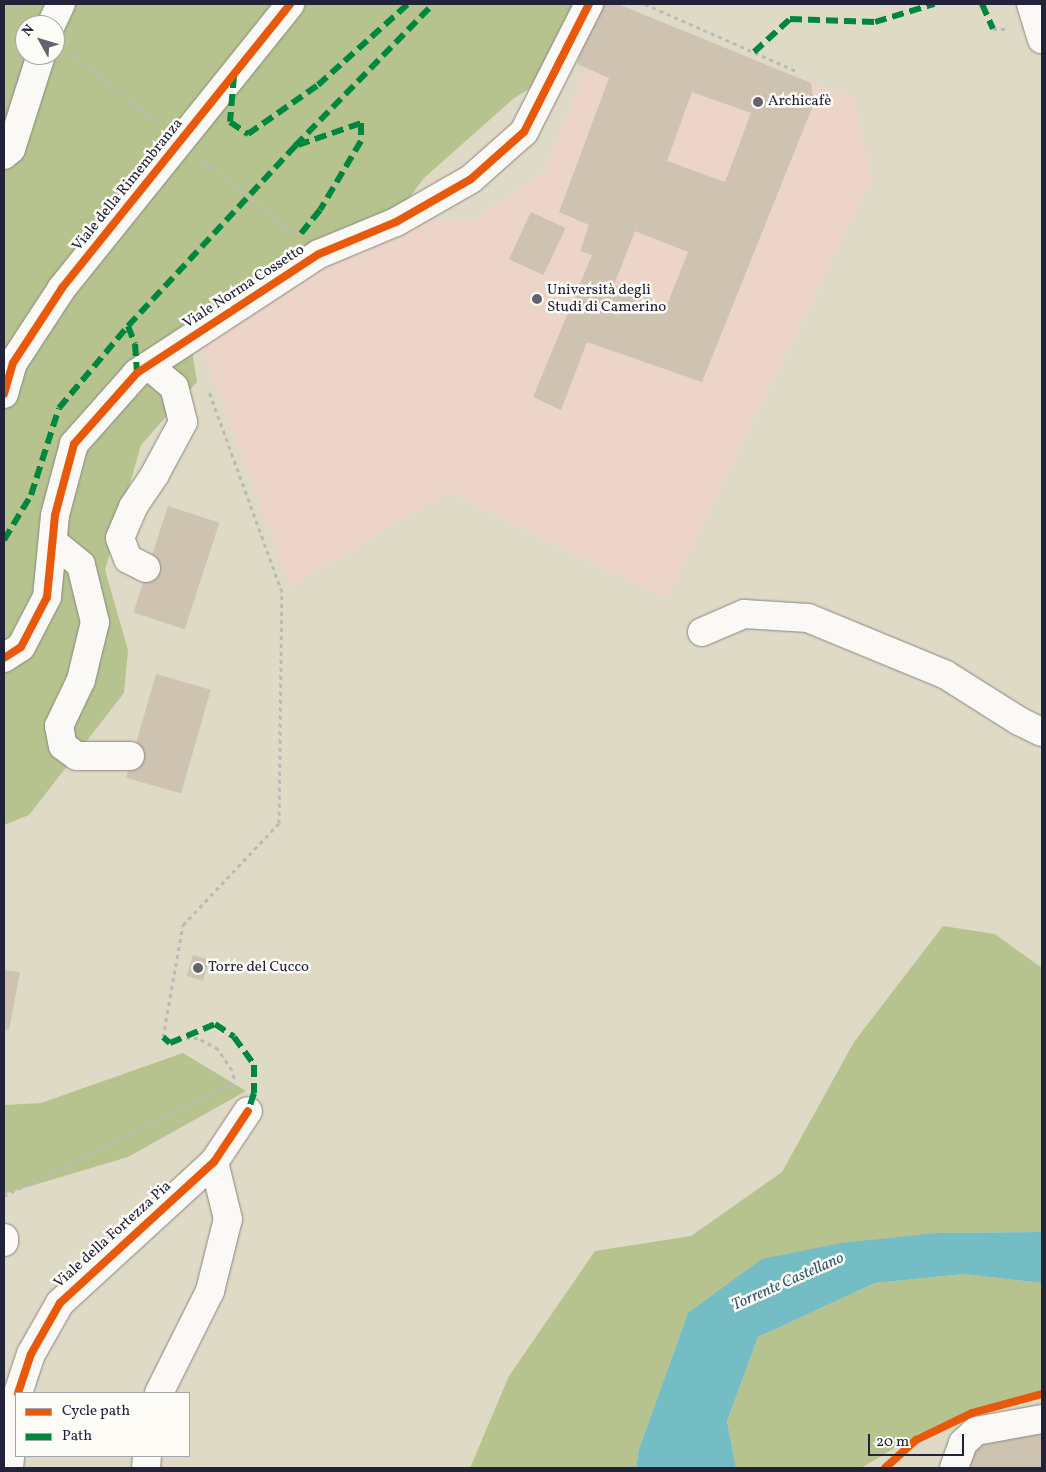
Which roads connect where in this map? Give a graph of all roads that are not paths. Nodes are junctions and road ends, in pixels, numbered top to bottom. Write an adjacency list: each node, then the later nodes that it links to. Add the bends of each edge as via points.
1 (290, 4): 8 (street, Viale della Rimembranza, via 62,288 13,363)
2 (589, 4): 7 (street, Viale Norma Cossetto, via 524,132 471,179 396,222 319,254)
3 (1031, 4): 4 (street)
4 (1042, 39)
5 (43, 65): 6 (street, via 12,149)
6 (4, 155)
7 (149, 366): 9 (street, Viale Norma Cossetto, via 137,373 74,444 55,515); 10 (street, via 174,387 183,422 133,507 120,538 128,559)
8 (4, 394)
9 (53, 542): 12 (street, Viale Norma Cossetto, via 48,597 22,646); 14 (street, via 80,565 95,622 81,680 59,726 63,746 77,756)
10 (146, 568)
11 (702, 632): 13 (street, via 744,614 808,618 946,675)
12 (4, 658)
13 (1042, 732)
14 (130, 756)
15 (248, 1111): 16 (street, Viale della Fortezza Pia)
16 (214, 1162): 20 (street, Viale della Fortezza Pia, via 60,1303 31,1354); 21 (street, via 228,1219 210,1291)
17 (4, 1238): 18 (street)
18 (4, 1242)
19 (4, 1381): 22 (street)
20 (18, 1392)
21 (160, 1392)
22 (15, 1394)
23 (15, 1414): 25 (street, Viale della Fortezza Pia)
24 (1042, 1419): 26 (street, via 974,1422)
25 (9, 1468)
26 (954, 1468)

